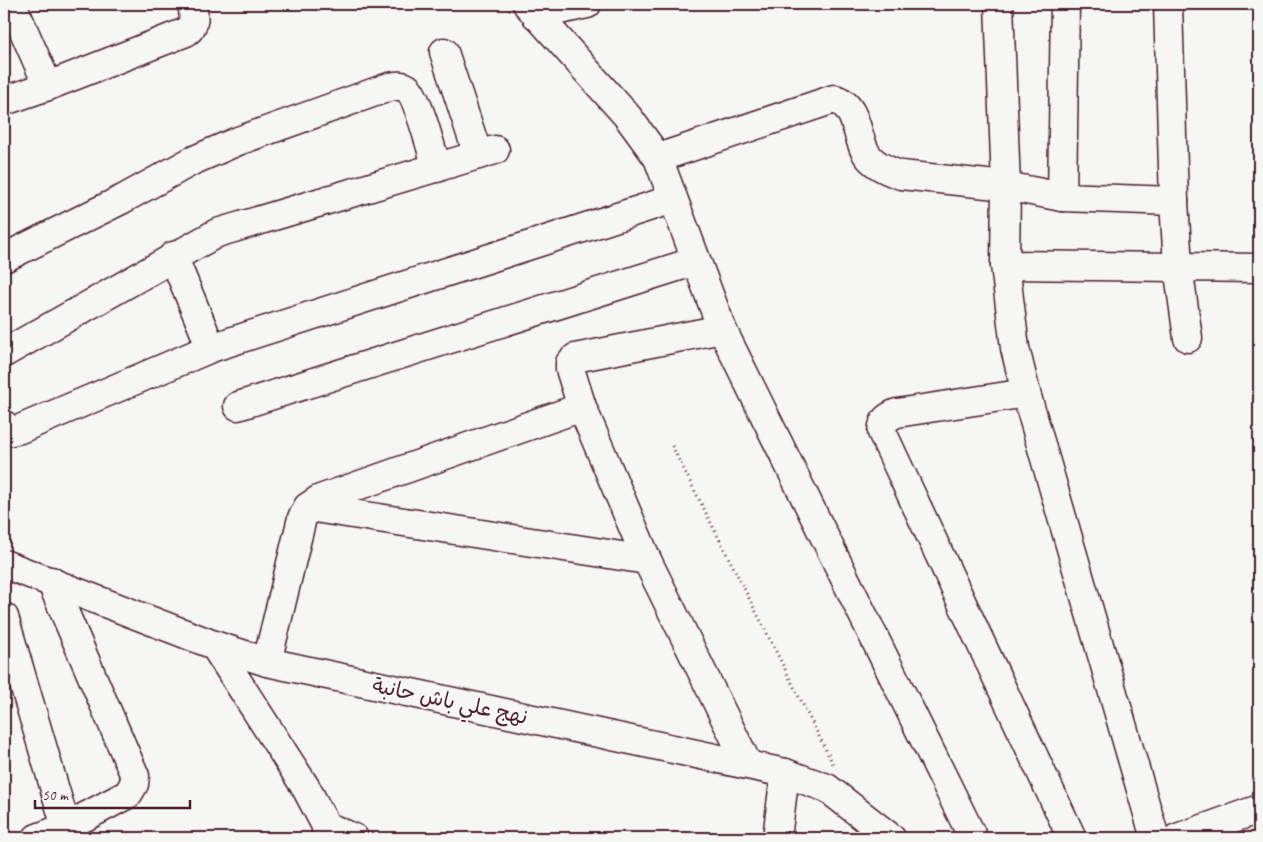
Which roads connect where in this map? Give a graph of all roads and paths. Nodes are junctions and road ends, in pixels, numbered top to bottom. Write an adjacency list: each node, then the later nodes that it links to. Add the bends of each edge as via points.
1 (12, 4): 9 (street)
2 (192, 4): 9 (street, via 192,29)
3 (587, 4): 7 (street)
4 (999, 4): 13 (street)
5 (1065, 4): 14 (street)
6 (1168, 4): 16 (street)
7 (532, 10): 11 (street, via 628,117)
8 (444, 52): 12 (street, via 486,153)
9 (48, 86): 10 (street)
10 (4, 100)
11 (658, 158): 13 (street, via 834,99 841,100 847,107 866,153 889,171); 15 (street)
12 (437, 168): 17 (street, via 217,233); 18 (street, via 408,88 400,85 389,87 238,141 192,161)
13 (1006, 186): 14 (street); 20 (street)
14 (1062, 197): 16 (street)
15 (674, 199): 19 (street); 25 (street)
16 (1174, 201): 21 (street)
17 (173, 256): 25 (street); 26 (street)
18 (4, 258)
19 (696, 261): 23 (street); 28 (street)
20 (1005, 265): 21 (street); 27 (street, via 1015,348)
21 (1178, 266): 22 (street); 24 (street)
22 (1259, 268)
23 (722, 329): 29 (street, via 575,358 570,369); 49 (street)
24 (1188, 338)
25 (211, 348): 30 (street, via 20,429 11,430)
26 (4, 353)
27 (1026, 393): 50 (street, via 898,413 887,416 882,432); 51 (street)
28 (238, 406)
29 (582, 408): 32 (street, via 320,499); 33 (street)
30 (4, 425)
31 (672, 446): 41 (path, via 836,770)
32 (308, 507): 33 (street); 38 (street, via 302,518)
33 (647, 560): 39 (street)
34 (4, 564): 35 (street, نهج علي باش حانبة)
35 (51, 581): 37 (street, نهج علي باش حانبة); 43 (street, via 135,776 128,794)
36 (4, 617): 43 (street)
37 (214, 645): 38 (street, نهج علي باش حانبة); 44 (street, via 302,782)
38 (267, 662): 39 (street, نهج علي باش حانبة)
39 (747, 763): 40 (street, نهج علي باش حانبة)
40 (785, 773): 41 (street, نهج علي باش حانبة); 47 (street)
41 (827, 788): 48 (street, نهج علي باش حانبة)
42 (1259, 810): 52 (street)
43 (66, 828): 45 (street)
44 (326, 832): 46 (street)
45 (37, 838)
46 (354, 838)
47 (777, 838)
48 (891, 838)
49 (973, 838)
50 (1072, 838)
51 (1155, 838)
52 (1177, 838)

